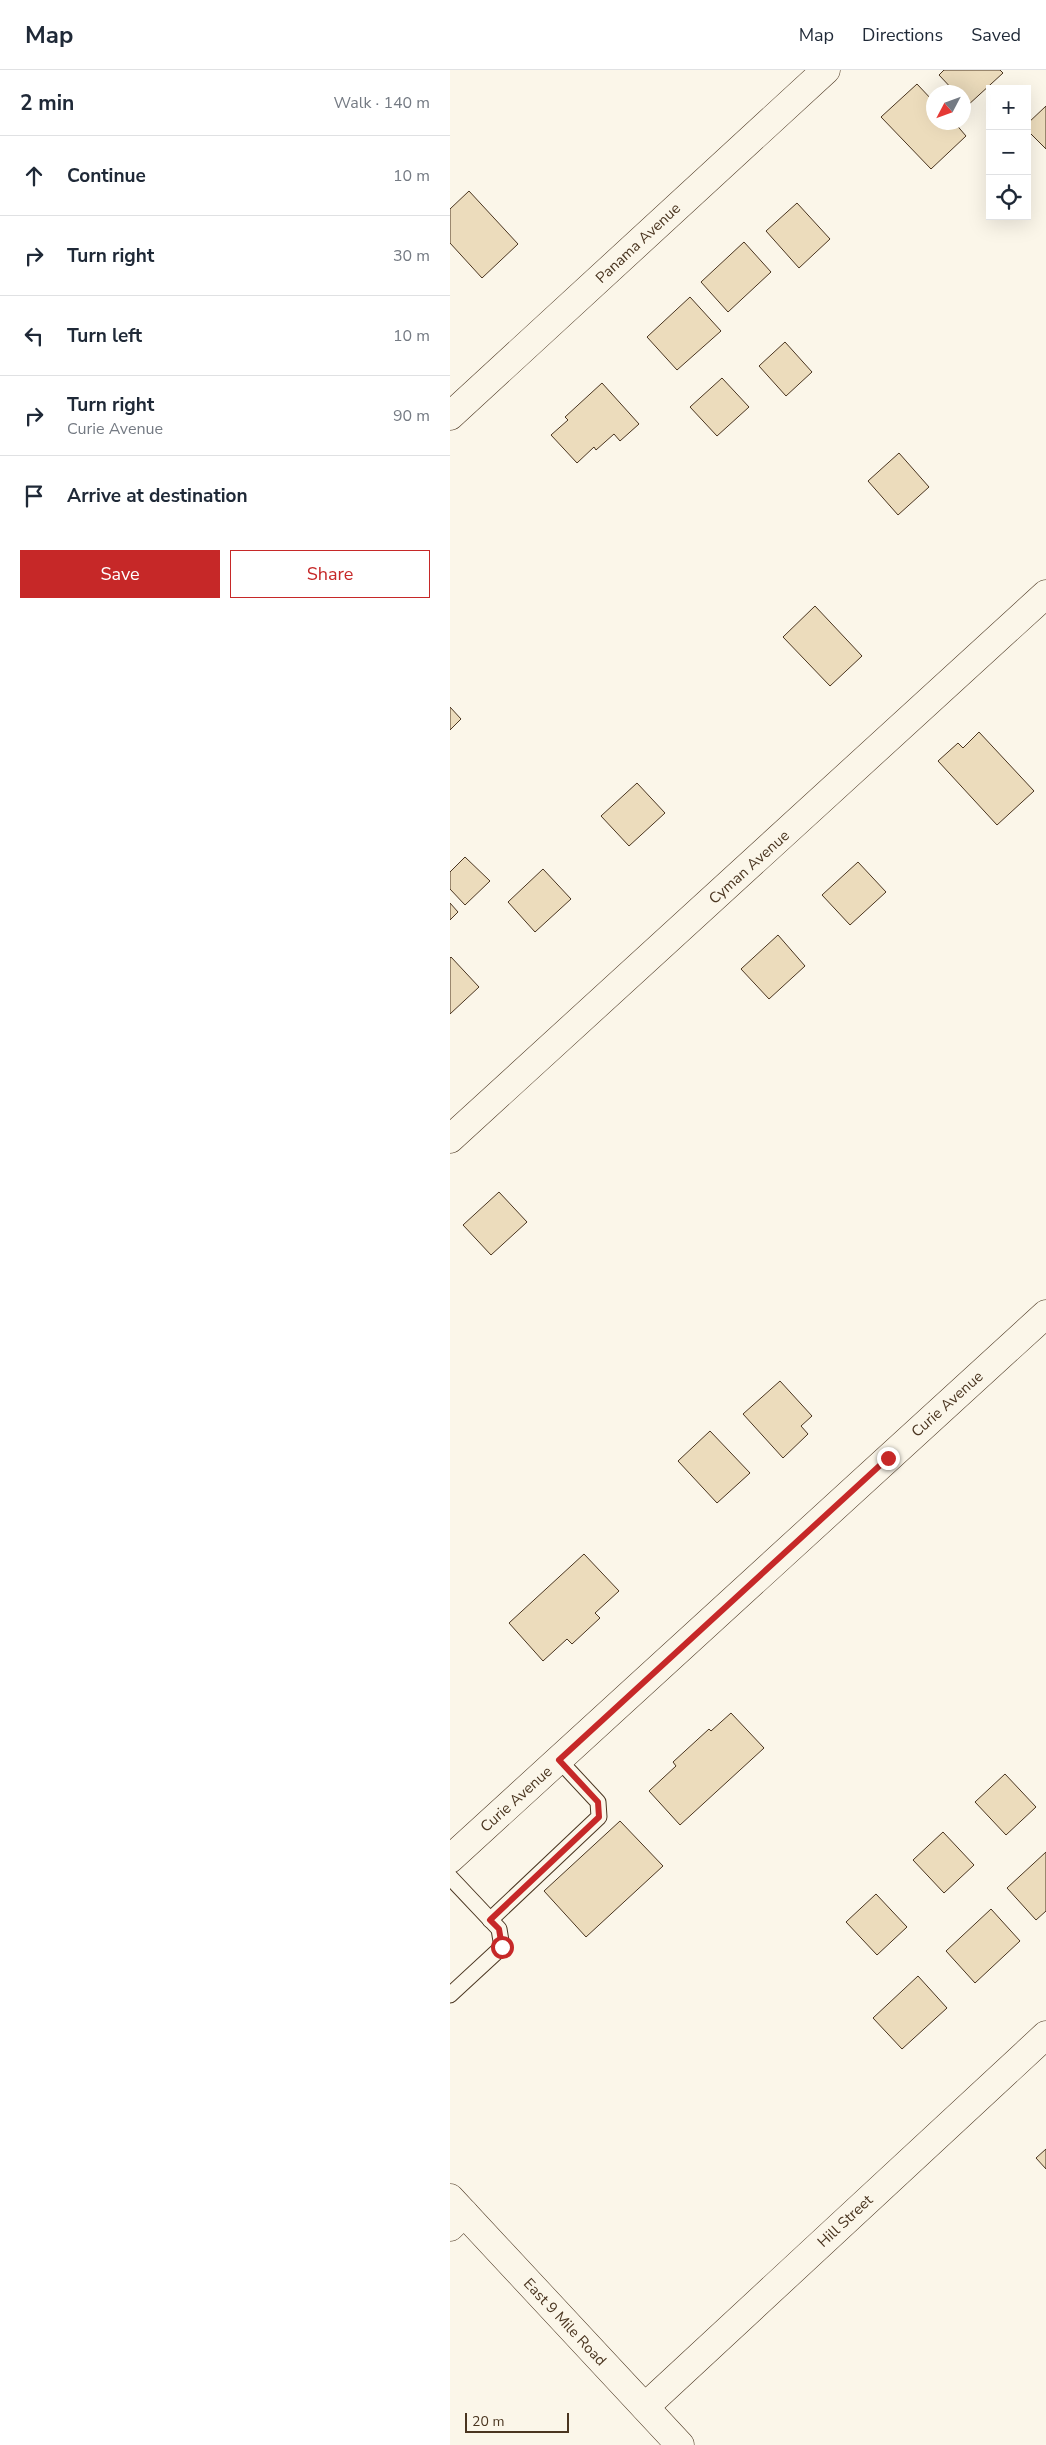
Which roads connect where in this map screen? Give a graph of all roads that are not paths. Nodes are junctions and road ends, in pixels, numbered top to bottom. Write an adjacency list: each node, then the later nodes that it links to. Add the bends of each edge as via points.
1 (826, 70): 2 (street, Panama Avenue)
2 (450, 416)
3 (1046, 594): 4 (street, Cyman Avenue)
4 (450, 1139)
5 (1046, 1314): 6 (street, Curie Avenue)
6 (559, 1760): 7 (street, Curie Avenue); 9 (lane, via 598,1802 599,1817)
7 (450, 1859)
8 (450, 1877): 9 (lane)
9 (490, 1920): 10 (lane, via 499,1929 502,1947)
10 (450, 1995)
11 (1046, 2035): 13 (street, Hill Street)
12 (455, 2213): 13 (street, East 9 Mile Road)
13 (645, 2407): 14 (street, East 9 Mile Road)
14 (680, 2445)

